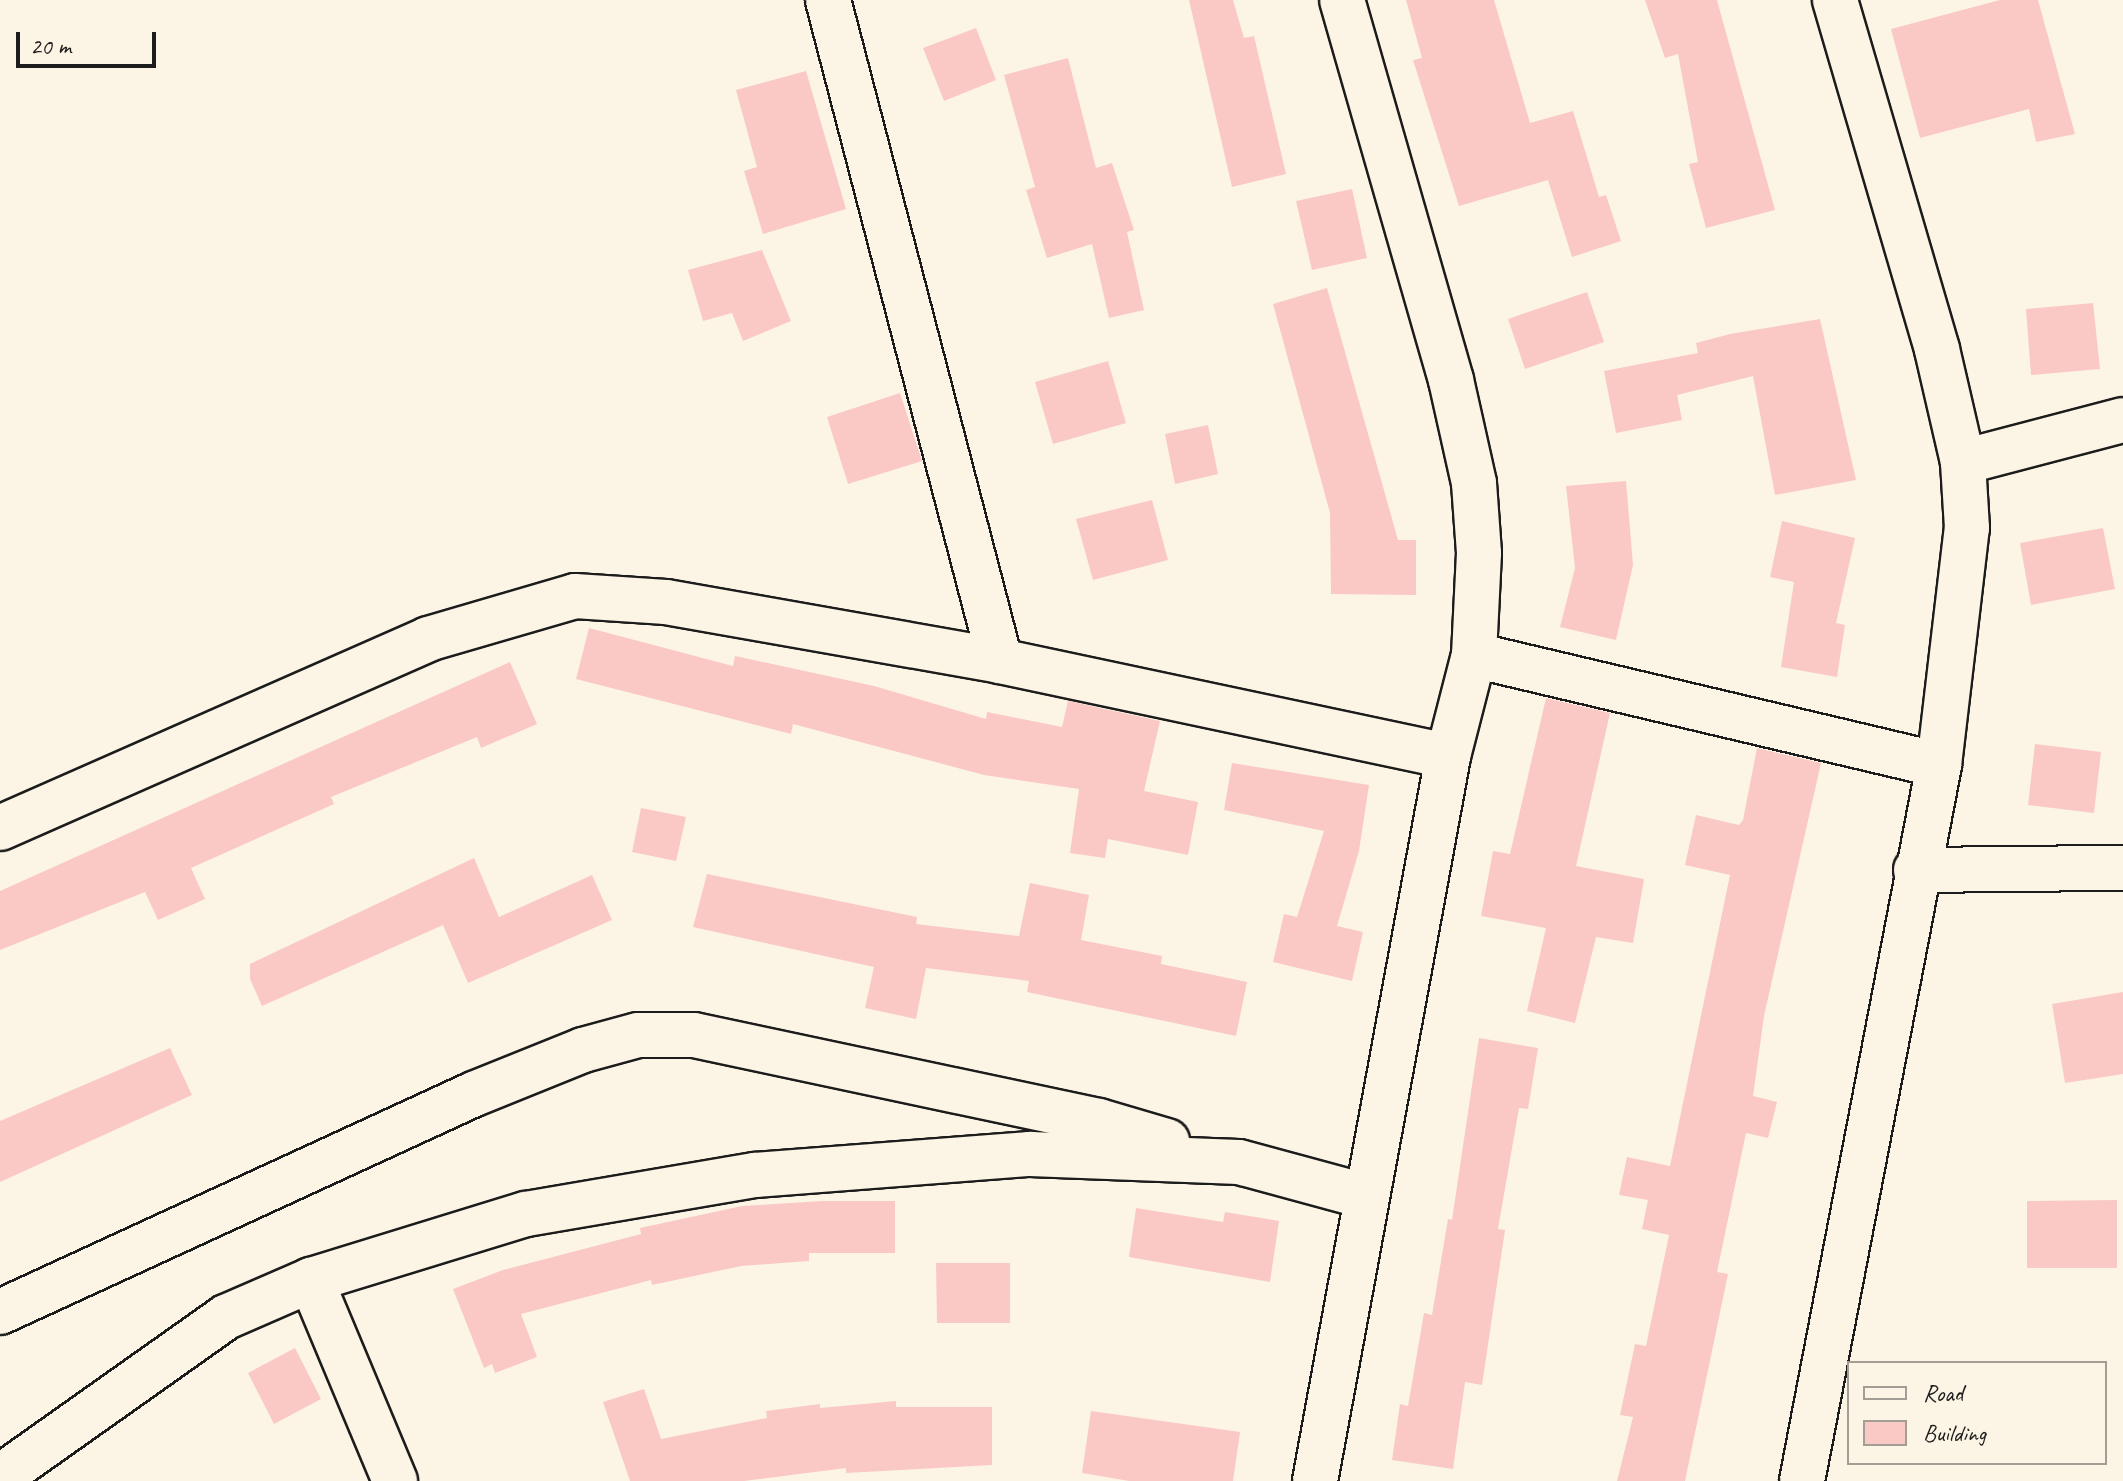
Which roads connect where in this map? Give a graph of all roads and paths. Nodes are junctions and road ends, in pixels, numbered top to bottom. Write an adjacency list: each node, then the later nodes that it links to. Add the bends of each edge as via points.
1 (828, 0): 7 (street)
2 (1342, 0): 6 (street, via 1451,380 1474,483 1479,553)
3 (1835, 0): 5 (street, via 1937,349)
4 (2123, 420): 5 (street)
5 (1963, 462): 9 (street, via 1967,528)
6 (1474, 655): 8 (street); 9 (street)
7 (1000, 661): 8 (street); 10 (street, via 666,602 575,596 428,639)
8 (1448, 756): 14 (street)
9 (1939, 765): 12 (street)
10 (0, 828)
11 (2123, 868): 12 (street)
12 (1916, 870): 20 (street)
13 (1239, 1162): 14 (street); 15 (street, via 1030,1154 755,1175 526,1214); 16 (street, via 1099,1121 694,1035 638,1035 583,1050 474,1094)
14 (1364, 1196): 19 (street)
15 (311, 1280): 17 (street, via 226,1317); 18 (street)
16 (0, 1312)
17 (0, 1477)
18 (395, 1481)
19 (1315, 1481)
20 (1802, 1481)

